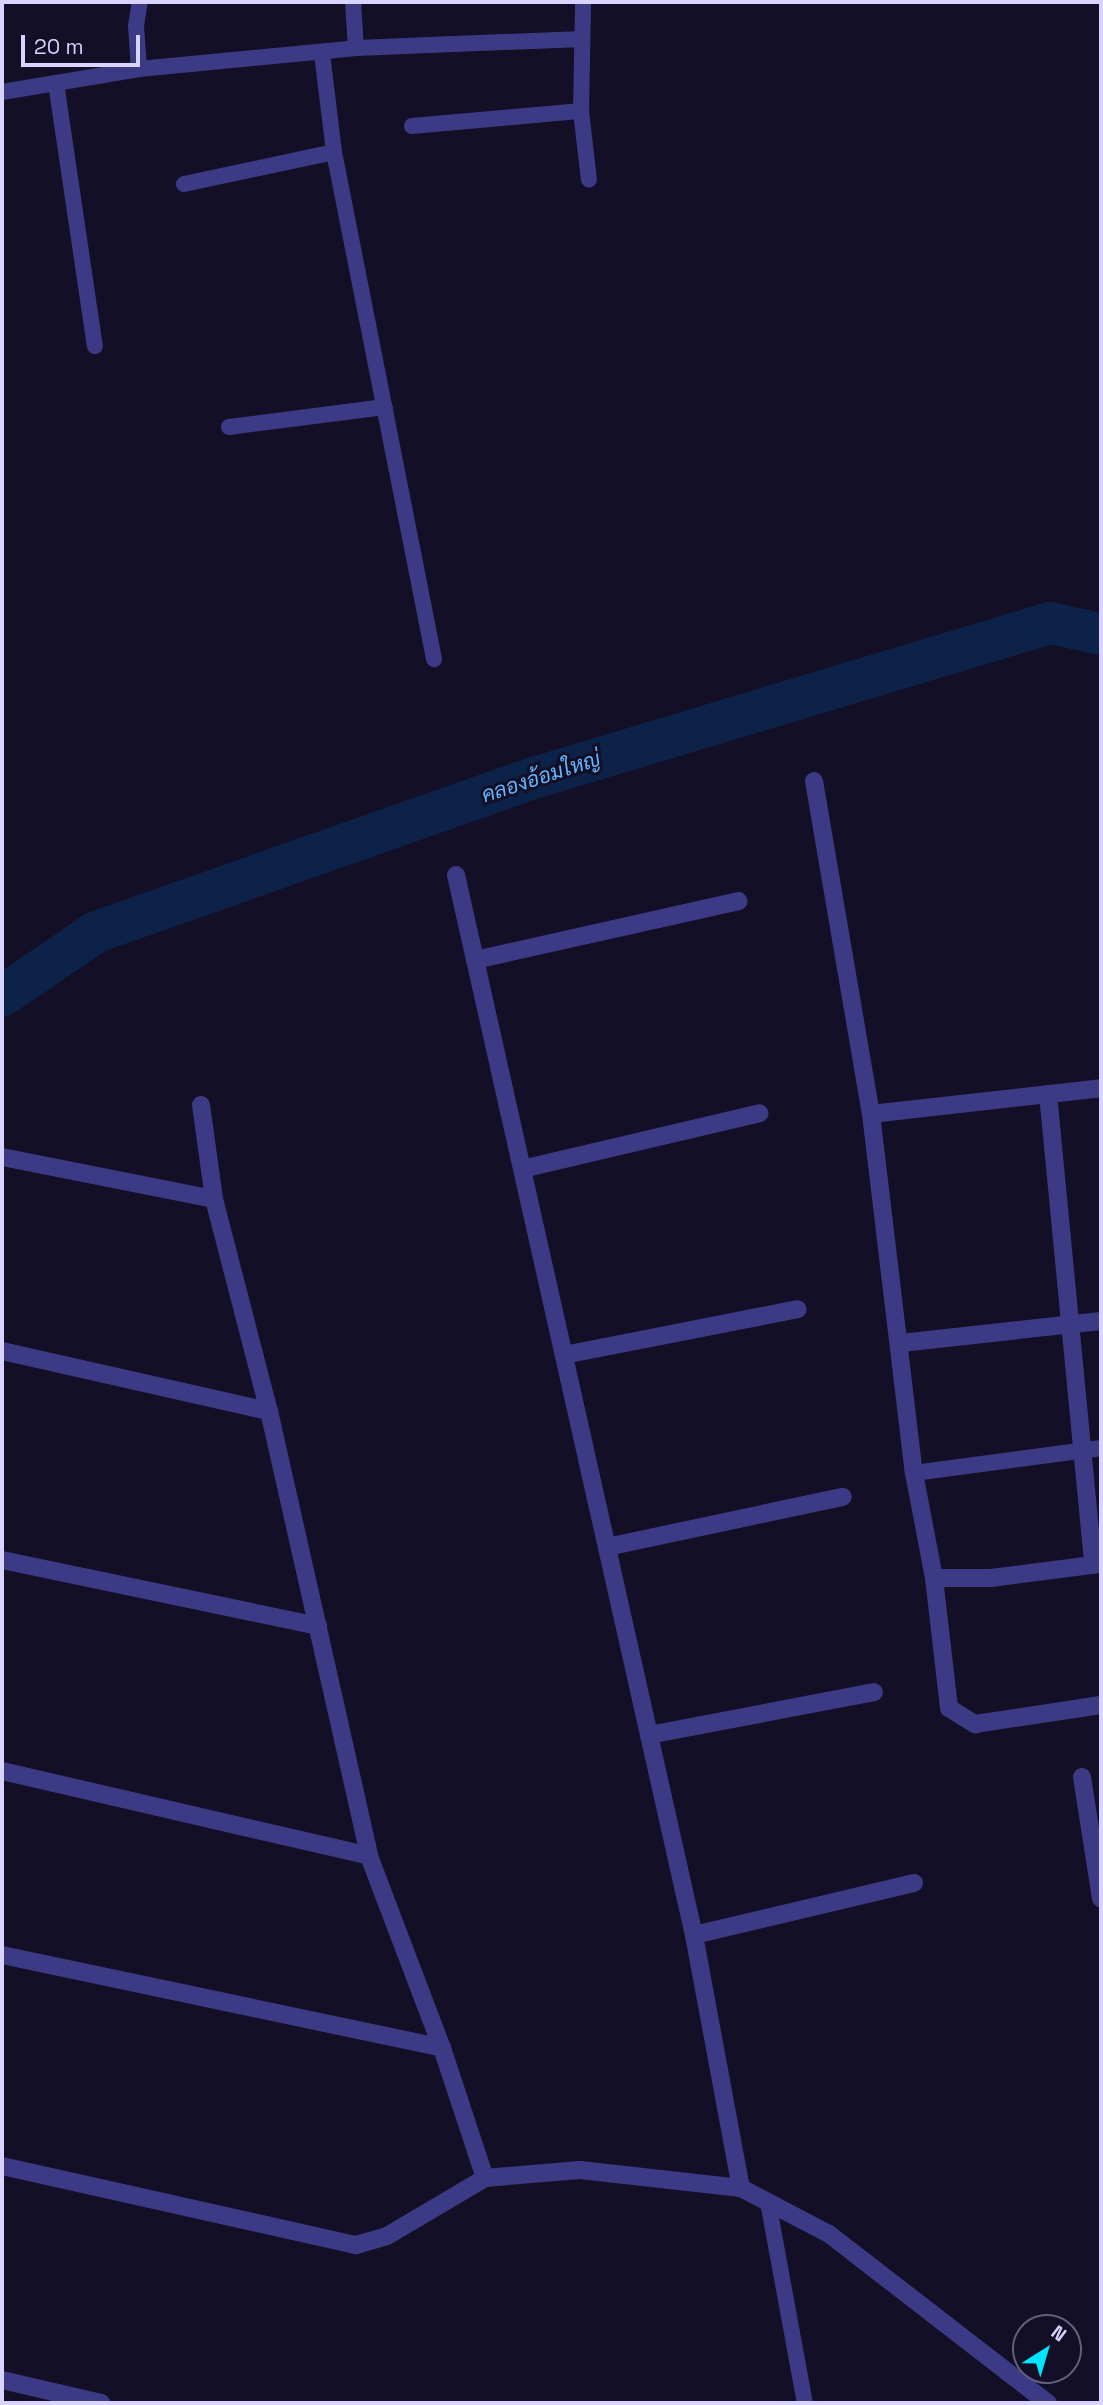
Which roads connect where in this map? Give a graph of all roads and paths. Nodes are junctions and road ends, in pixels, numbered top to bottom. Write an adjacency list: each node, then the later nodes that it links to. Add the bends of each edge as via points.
1 (141, 2): 7 (lane, via 136,26)
2 (353, 2): 5 (lane)
3 (583, 2): 4 (lane)
4 (582, 39): 5 (lane); 10 (lane)
5 (356, 48): 6 (lane)
6 (322, 54): 7 (lane); 12 (lane)
7 (139, 69): 8 (lane)
8 (56, 83): 9 (lane); 15 (lane)
9 (2, 92)
10 (581, 111): 11 (lane); 13 (lane)
11 (412, 126)
12 (334, 152): 14 (lane); 16 (lane)
13 (589, 180)
14 (184, 184)
15 (95, 346)
16 (385, 407): 17 (lane); 18 (lane)
17 (229, 427)
18 (434, 659)
19 (814, 781): 27 (street)
20 (456, 875): 22 (street)
21 (738, 901): 22 (street)
22 (475, 960): 29 (street)
23 (1101, 1088): 24 (street)
24 (1048, 1094): 27 (street); 33 (street)
25 (201, 1105): 30 (street)
26 (760, 1113): 29 (street)
27 (871, 1114): 34 (street)
28 (2, 1157): 30 (street)
29 (522, 1169): 36 (street)
30 (214, 1199): 37 (street)
31 (798, 1309): 36 (street)
32 (1101, 1321): 33 (street)
33 (1069, 1324): 34 (street); 38 (street)
34 (901, 1343): 39 (street)
35 (2, 1352): 37 (street)
36 (564, 1355): 41 (street)
37 (269, 1411): 45 (street)
38 (1093, 1449): 39 (lane); 43 (street)
39 (914, 1473): 44 (street)
40 (843, 1497): 41 (street)
41 (607, 1547): 48 (street)
42 (2, 1560): 45 (street)
43 (1097, 1565): 44 (street, via 991,1578)
44 (934, 1578): 47 (street, via 949,1708 975,1724)
45 (318, 1626): 52 (street)
46 (874, 1692): 48 (street)
47 (1101, 1705)
48 (649, 1735): 55 (street)
49 (2, 1771): 52 (street)
50 (1082, 1777): 51 (street)
51 (1097, 1849): 54 (street)
52 (369, 1856): 57 (street)
53 (914, 1883): 55 (street)
54 (1101, 1899)
55 (694, 1935): 60 (street)
56 (2, 1955): 57 (street)
57 (442, 2048): 59 (street)
58 (2, 2166): 59 (street, via 356,2245 387,2236)
59 (485, 2178): 60 (street, via 580,2170)
60 (741, 2189): 61 (street)
61 (768, 2202): 65 (lane); 66 (street, via 829,2234)
62 (2, 2380): 63 (street)
63 (43, 2397): 64 (street)
64 (101, 2403)
65 (805, 2403)
66 (1048, 2403)

